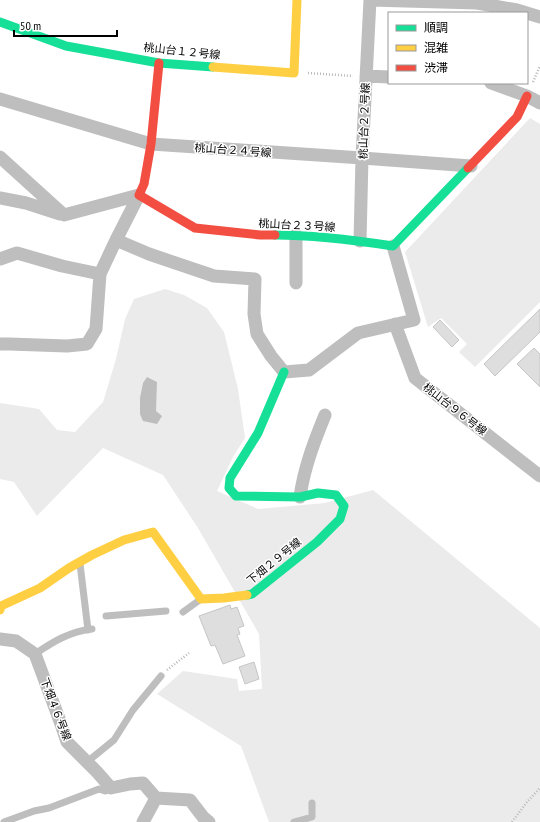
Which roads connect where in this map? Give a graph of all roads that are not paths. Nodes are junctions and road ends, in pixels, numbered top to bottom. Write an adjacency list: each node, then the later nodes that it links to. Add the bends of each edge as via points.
1 (298, 0): 7 (street, 桃山台１２号線, via 294,73)
2 (370, 0): 3 (street, via 477,3); 8 (street, 桃山台２２号線)
3 (524, 12)
4 (528, 13): 5 (street)
5 (540, 17)
6 (0, 22): 7 (street, 桃山台１２号線, via 66,46)
7 (159, 63): 14 (street)
8 (366, 76): 9 (street); 16 (street, 桃山台２２号線)
9 (388, 77)
10 (494, 84): 11 (street)
11 (527, 96): 13 (street); 17 (street, via 517,117)
12 (0, 99): 14 (street, 桃山台２４号線)
13 (540, 103)
14 (151, 144): 16 (street, 桃山台２４号線); 18 (street, via 144,184)
15 (0, 157): 20 (street)
16 (362, 158): 17 (street, 桃山台２４号線); 23 (street, 桃山台２２号線)
17 (471, 166): 24 (street)
18 (139, 195): 20 (street); 21 (street, 桃山台２３号線, via 195,228 260,235); 22 (street)
19 (0, 198): 20 (street)
20 (64, 215)
21 (296, 235): 23 (street, 桃山台２３号線); 27 (street)
22 (116, 240): 26 (street); 30 (street, via 214,276 255,279 254,314 257,334)
23 (360, 241): 24 (street, 桃山台２３号線)
24 (393, 246): 28 (street, via 414,320)
25 (0, 259): 26 (street, via 17,253)
26 (100, 274): 29 (street, via 96,329 87,344)
27 (296, 283)
28 (395, 324): 30 (street, via 358,333 309,370); 32 (street, 桃山台９６号線, via 415,378)
29 (0, 344)
30 (284, 372): 33 (street, 下畑２９号線, via 258,433 230,478 229,488 236,496)
31 (325, 415): 33 (street, via 314,441)
32 (540, 476)
33 (300, 497): 35 (street, 下畑２９号線, via 318,493 336,495 344,506 340,520 317,542 252,594)
34 (80, 562): 35 (street, via 124,540 153,532); 36 (street, via 40,588 0,606); 41 (lane, via 90,629 58,639)
35 (201, 599): 38 (lane)
36 (0, 610)
37 (166, 611): 39 (lane)
38 (184, 612)
39 (106, 616)
40 (0, 639): 41 (street, via 16,641)
41 (35, 654): 43 (street, 下畑４６号線, via 67,742)
42 (161, 676): 43 (lane, via 133,710 114,740)
43 (87, 762): 44 (street, 下畑４６号線)
44 (111, 788): 45 (street, via 143,783); 47 (lane, via 105,791 99,789)
45 (156, 798): 48 (street); 49 (street, via 190,800)
46 (312, 803): 50 (lane, via 312,817)
47 (4, 822)
48 (143, 822)
49 (209, 822)
50 (294, 822)

